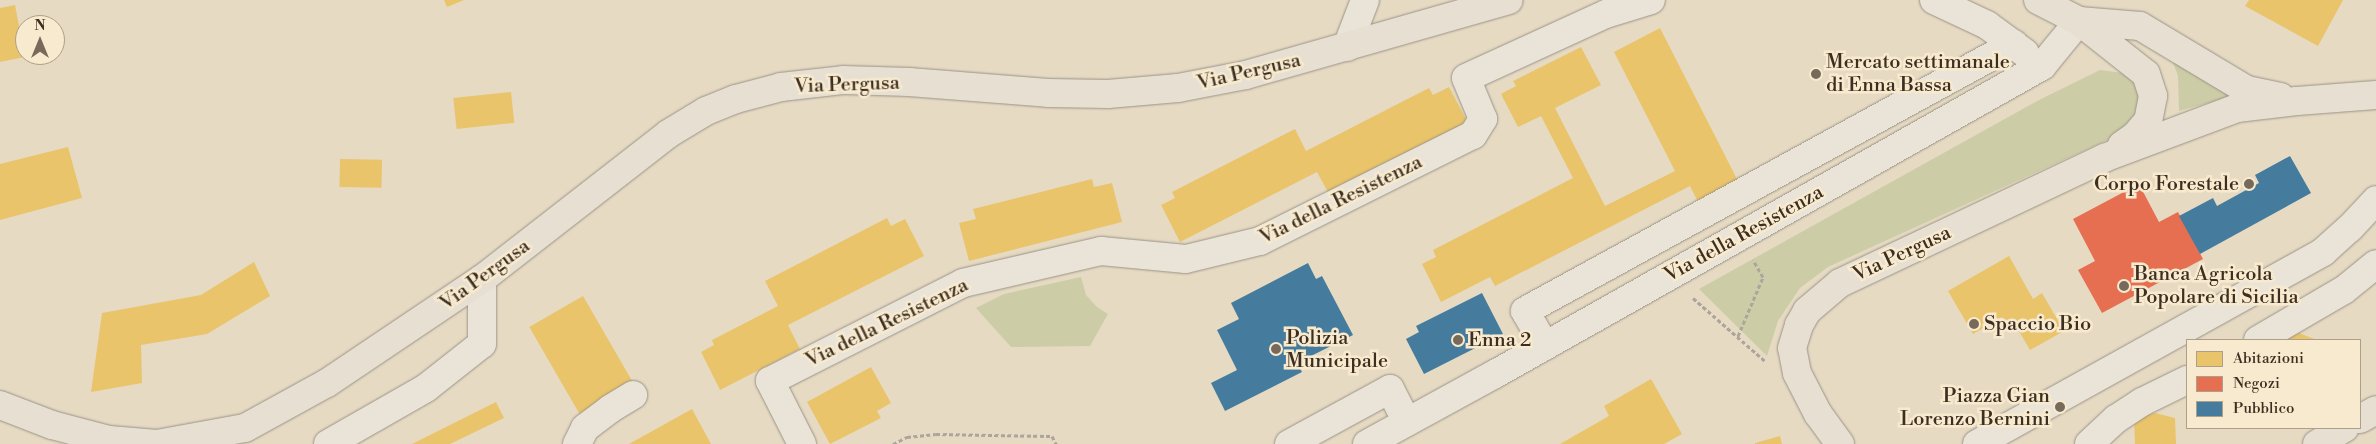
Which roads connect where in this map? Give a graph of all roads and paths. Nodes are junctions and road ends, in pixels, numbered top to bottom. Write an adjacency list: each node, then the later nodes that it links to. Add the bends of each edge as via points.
1 (1365, 0): 8 (street)
2 (1509, 0): 8 (main road, Via Pergusa)
3 (1652, 0): 33 (street, Via della Resistenza, via 1606,14 1466,78 1483,119 1473,135 1260,242 1186,259 1101,251 963,282 770,381)
4 (1934, 0): 7 (street, via 1987,25)
5 (2038, 0): 6 (main road)
6 (2079, 21): 9 (street, Via della Resistenza); 11 (main road, via 2140,26 2247,90); 12 (main road, via 2146,74 2154,96 2148,121 2135,136)
7 (2014, 44): 9 (street); 20 (street, via 1525,311)
8 (1347, 47): 16 (main road, Via Pergusa, via 1246,75 1178,88 1108,94 843,80 781,87 736,99 706,111 668,134)
9 (2042, 66): 20 (street, Via della Resistenza)
10 (2376, 95): 11 (main road)
11 (2296, 101): 12 (main road, via 2237,108)
12 (2104, 158): 26 (main road, Via Pergusa, via 1840,283 1815,303 1799,325 1792,348 1797,373)
13 (2376, 200): 40 (street, via 2323,252)
14 (1753, 259): 18 (path, via 1763,277)
15 (2376, 264): 19 (street, via 2344,290)
16 (482, 279): 30 (main road, Via Pergusa, via 327,383 245,428); 31 (street, via 482,344 426,388)
17 (1692, 298): 18 (path)
18 (1738, 336): 21 (path)
19 (2260, 339)
20 (1545, 346): 28 (street, Via della Resistenza)
21 (1770, 366)
22 (2186, 380): 41 (street, via 2142,402 2116,419)
23 (634, 395): 32 (street, via 585,428)
24 (0, 405): 30 (main road, Via Pergusa, via 52,425 109,440)
25 (2376, 410): 27 (main road)
26 (1818, 414): 38 (main road); 39 (main road)
27 (2361, 418)
28 (1408, 422): 36 (street, via 1390,389); 37 (street, Via della Resistenza)
29 (2343, 429): 42 (main road)
30 (157, 444)
31 (328, 444)
32 (577, 444)
33 (802, 444)
34 (893, 444): 35 (path, via 907,437 936,434 1052,436)
35 (1056, 444)
36 (1290, 444)
37 (1367, 444)
38 (1821, 444)
39 (1840, 444)
40 (1977, 444)
41 (2088, 444)
42 (2316, 444)

